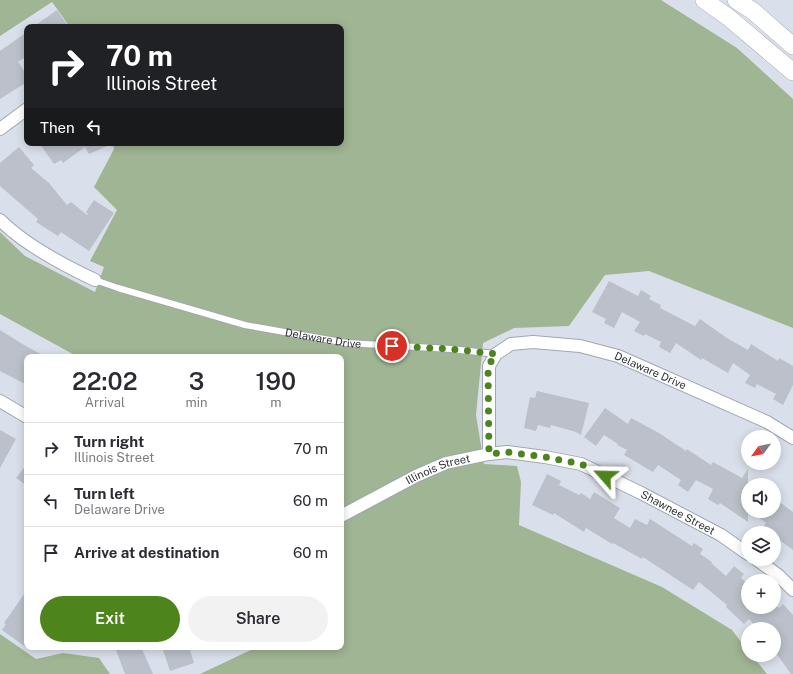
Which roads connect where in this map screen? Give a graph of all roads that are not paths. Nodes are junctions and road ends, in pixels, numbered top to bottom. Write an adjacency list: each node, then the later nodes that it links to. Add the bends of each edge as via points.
1 (704, 0): 4 (main road)
2 (736, 0): 3 (main road, via 753,11)
3 (793, 46)
4 (793, 72)
5 (24, 111): 6 (street)
6 (0, 129)
7 (0, 220): 8 (street, Delaware Drive, via 9,229 61,264)
8 (95, 280): 9 (lane, Delaware Drive, via 245,325 347,343)
9 (496, 354): 12 (street, Delaware Drive, via 511,344 533,342 580,346 618,356 767,422); 13 (street, via 488,366)
10 (0, 401): 11 (street)
11 (24, 415)
12 (793, 438)
13 (489, 454): 14 (street, Illinois Street, via 446,463); 15 (street, Shawnee Street, via 507,452 581,464 721,535)
14 (344, 514)
15 (741, 549)
16 (766, 566): 17 (street)
17 (793, 590)

